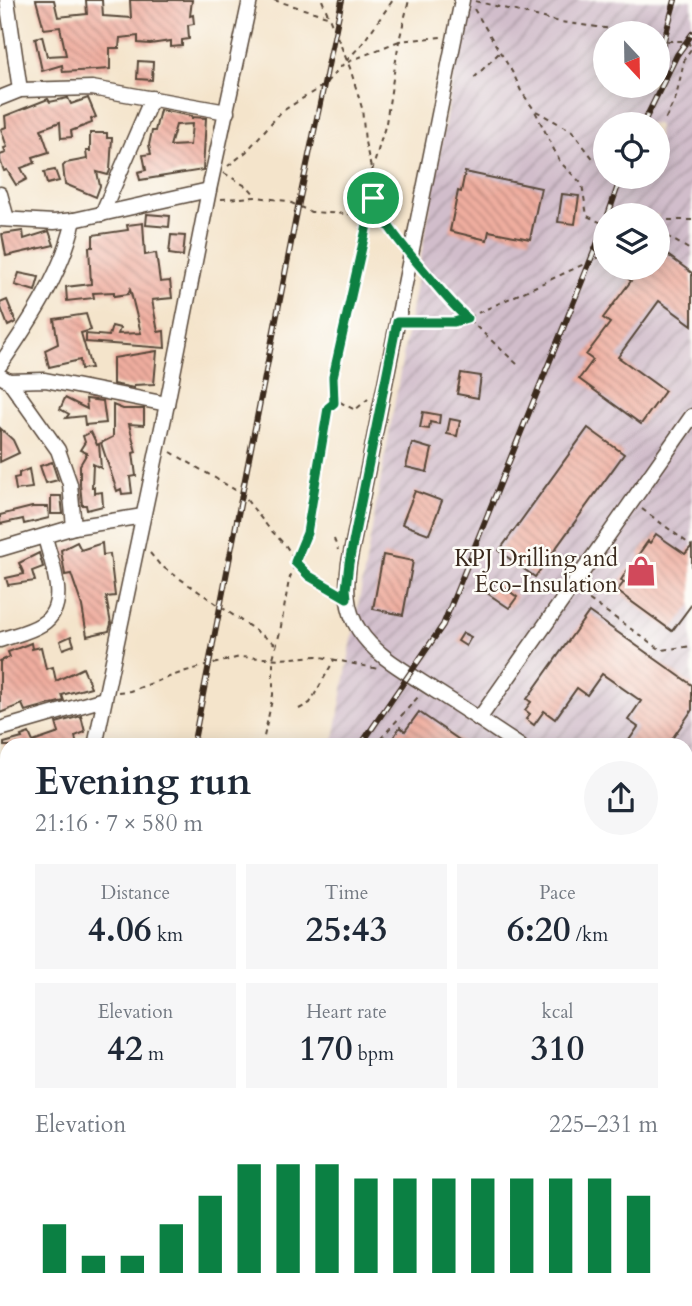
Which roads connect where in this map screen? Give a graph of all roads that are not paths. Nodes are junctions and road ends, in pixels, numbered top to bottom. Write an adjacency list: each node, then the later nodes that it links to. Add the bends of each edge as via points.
1 (7, 0): 4 (street)
2 (250, 0): 7 (street)
3 (467, 4): 23 (street, via 455,33 346,589 349,610 371,646)
4 (20, 90): 5 (street); 6 (street, via 92,88)
5 (0, 98)
6 (152, 98): 7 (street); 10 (street)
7 (227, 112): 9 (street)
8 (0, 194): 11 (street)
9 (211, 195): 10 (street); 15 (street)
10 (102, 214): 12 (street)
11 (3, 219): 12 (street)
12 (74, 220): 13 (street, via 64,257)
13 (0, 365)
14 (4, 378): 15 (street, via 46,380); 18 (street, via 58,450 70,484)
15 (167, 404): 17 (street)
16 (692, 416): 23 (street)
17 (144, 516): 18 (street); 22 (street)
18 (74, 527): 19 (street)
19 (45, 537): 20 (street); 21 (street, via 58,593 55,609 41,625)
20 (0, 549)
21 (0, 640)
22 (107, 696): 24 (street); 25 (street)
23 (479, 719): 26 (street)
24 (0, 729)
25 (97, 738)
26 (508, 738)

